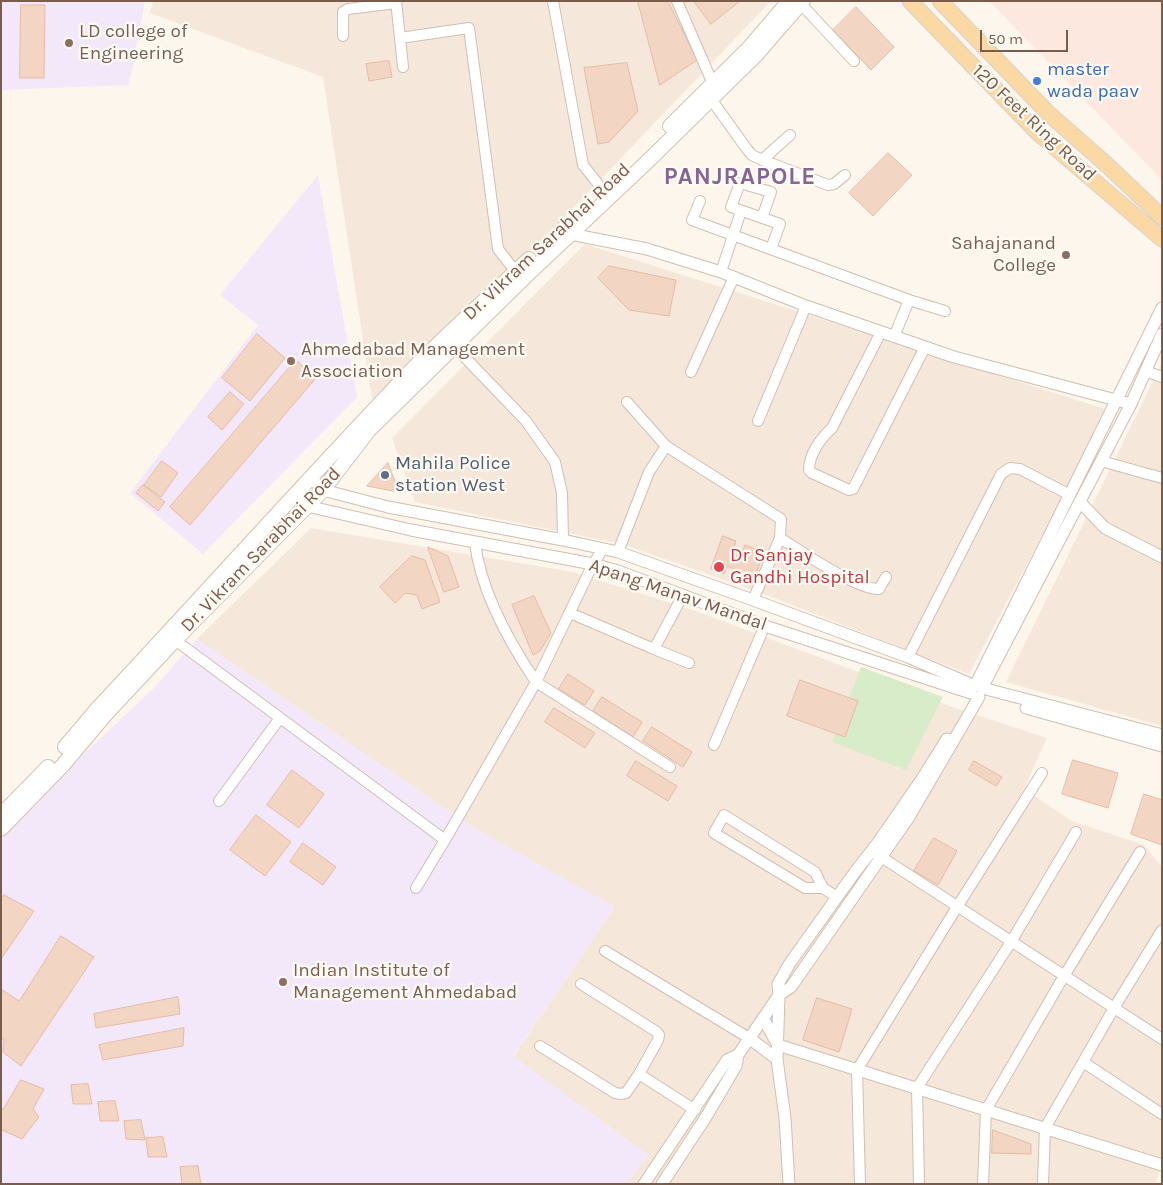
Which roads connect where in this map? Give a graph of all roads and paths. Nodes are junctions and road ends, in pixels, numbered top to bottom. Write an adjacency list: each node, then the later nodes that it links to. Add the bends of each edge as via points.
1 (553, 1): 16 (street, via 583,165)
2 (677, 1): 11 (street)
3 (910, 1): 23 (main road, 120 Feet Ring Road, via 1038,132)
4 (940, 1): 19 (main road, 120 Feet Ring Road, via 1049,114)
5 (396, 2): 7 (street, via 342,12); 8 (street)
6 (798, 2): 9 (street); 11 (main road, Dr. Vikram Sarabhai Road); 12 (main road, Dr. Vikram Sarabhai Road, via 756,55)
7 (343, 36)
8 (400, 38): 10 (street); 25 (street, via 469,28 498,249)
9 (854, 61)
10 (403, 67)
11 (713, 84): 16 (main road, Dr. Vikram Sarabhai Road)
12 (711, 99): 14 (street, via 746,148); 21 (main road, Dr. Vikram Sarabhai Road)
13 (790, 135): 14 (street)
14 (762, 160): 15 (street, via 828,185)
15 (845, 175)
16 (603, 190): 21 (main road, Dr. Vikram Sarabhai Road)
17 (700, 200): 22 (street, via 692,220)
18 (741, 211): 20 (street); 20 (street, via 731,207 740,183 771,192); 22 (street)
19 (1162, 217)
20 (762, 218): 24 (street, via 780,224)
21 (567, 231): 25 (main road, Dr. Vikram Sarabhai Road); 26 (street, via 647,249); 35 (main road, Dr. Vikram Sarabhai Road)
22 (734, 235): 24 (street); 26 (street)
23 (1162, 239)
24 (771, 249): 28 (street)
25 (516, 272): 46 (main road, Dr. Vikram Sarabhai Road, via 414,369)
26 (721, 272): 27 (street)
27 (734, 277): 29 (street); 37 (street)
28 (909, 300): 31 (street); 34 (street)
29 (806, 306): 32 (street); 43 (street)
30 (1162, 308): 40 (street)
31 (945, 311)
32 (881, 332): 34 (street); 36 (street, via 832,428 822,438 809,463 812,473 849,490 853,489)
33 (1162, 334): 38 (street)
34 (894, 337): 36 (street)
35 (454, 346): 48 (main road, Dr. Vikram Sarabhai Road, via 369,430); 54 (street, via 526,421 555,462 562,493)
36 (925, 347): 40 (street)
37 (691, 372)
38 (1145, 372): 39 (street); 42 (street)
39 (1162, 377)
40 (1116, 400): 42 (street); 50 (street)
41 (627, 402): 44 (street)
42 (1131, 404): 45 (street)
43 (758, 421)
44 (666, 446): 53 (street, via 781,519); 57 (street, via 648,472)
45 (1101, 460): 47 (street); 51 (street)
46 (310, 477): 48 (street); 49 (main road, Dr. Vikram Sarabhai Road)
47 (1162, 478)
48 (324, 490): 52 (main road, Dr. Vikram Sarabhai Road); 54 (street, via 388,507)
49 (296, 493): 52 (street); 79 (main road, Dr. Vikram Sarabhai Road)
50 (1070, 495): 68 (street, via 1020,469 1010,468 1001,474); 71 (street)
51 (1080, 502): 58 (street, via 1105,528); 71 (street)
52 (308, 506): 55 (street, Apang Manav Mandal); 66 (main road, Dr. Vikram Sarabhai Road)
53 (780, 538): 60 (street, via 844,577 873,589 879,589); 62 (street)
54 (563, 540): 56 (street)
55 (475, 543): 59 (street, Apang Manav Mandal); 70 (street, via 483,581 506,631)
56 (603, 548): 57 (street); 59 (street)
57 (618, 552): 62 (street)
58 (1162, 557)
59 (593, 564): 61 (street, Apang Manav Mandal); 64 (street)
60 (886, 577)
61 (683, 595): 65 (street, Apang Manav Mandal); 67 (street)
62 (753, 600): 63 (street)
63 (775, 608): 65 (street); 68 (street)
64 (570, 613): 67 (street); 70 (street)
65 (767, 626): 71 (street, Apang Manav Mandal); 74 (street)
66 (175, 640): 72 (street); 80 (main road, Dr. Vikram Sarabhai Road)
67 (654, 648): 69 (street)
68 (908, 657): 71 (street)
69 (689, 663)
70 (536, 682): 76 (street); 82 (street)
71 (977, 693): 73 (street); 75 (street, Apang Manav Mandal); 84 (street)
72 (280, 718): 78 (street); 82 (street)
73 (1162, 735)
74 (714, 745)
75 (1162, 746)
76 (670, 766)
77 (1042, 773): 88 (street)
78 (219, 801)
79 (1, 815)
80 (1, 829)
81 (1076, 832): 90 (street)
82 (445, 840): 85 (street)
83 (1140, 852): 92 (street)
84 (876, 855): 87 (street); 88 (street); 94 (street, via 791,987)
85 (416, 888)
86 (823, 888): 86 (street, via 815,872 724,815 714,833 805,888); 87 (street)
87 (837, 897): 94 (street, via 790,963 778,984)
88 (957, 907): 90 (street); 104 (street)
89 (1162, 930): 95 (street)
90 (1011, 942): 92 (street); 106 (street)
91 (605, 950): 97 (street)
92 (1064, 976): 95 (street); 108 (street)
93 (581, 984): 105 (street, via 659,1035)
94 (779, 995): 96 (street); 99 (street)
95 (1114, 1008): 98 (street); 103 (street)
96 (763, 1018): 97 (street); 99 (street)
97 (749, 1038): 101 (street); 102 (street)
98 (1162, 1039)
99 (778, 1045): 102 (street); 104 (street)
100 (540, 1046): 105 (street, via 615,1093 626,1093)
101 (738, 1055): 107 (street, via 727,1060); 110 (street, via 736,1066)
102 (777, 1059): 115 (street)
103 (1082, 1062): 109 (street); 111 (street)
104 (857, 1070): 106 (street); 116 (street)
105 (639, 1074): 107 (street)
106 (917, 1088): 108 (street); 117 (street)
107 (695, 1110): 110 (street); 113 (street)
108 (986, 1110): 111 (street); 118 (street)
109 (1162, 1114)
110 (706, 1117): 114 (street)
111 (1045, 1128): 112 (street); 119 (street)
112 (1162, 1165)
113 (644, 1184)
114 (662, 1184)
115 (789, 1184)
116 (860, 1184)
117 (919, 1184)
118 (983, 1184)
119 (1043, 1184)

